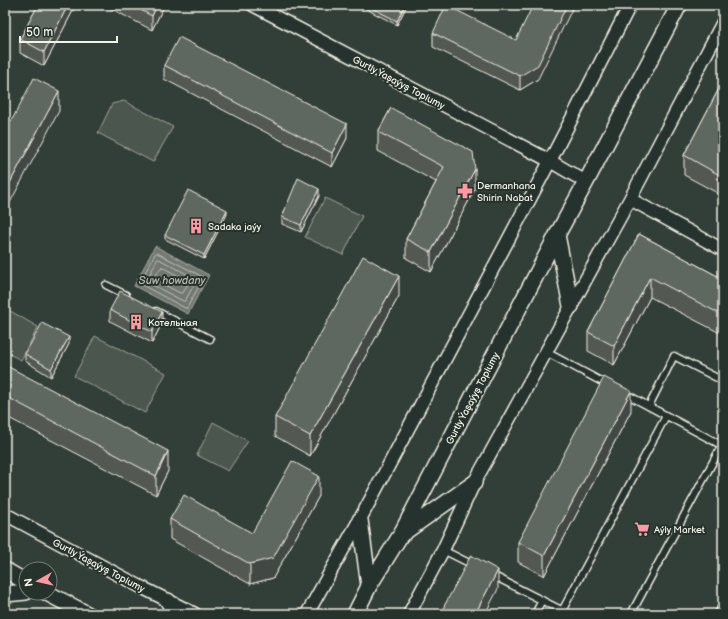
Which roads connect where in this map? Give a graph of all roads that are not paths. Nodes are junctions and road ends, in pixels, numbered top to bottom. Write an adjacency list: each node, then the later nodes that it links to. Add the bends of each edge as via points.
1 (253, 5): 6 (street, Gurtly Ýaşaýyş Toplumy)
2 (630, 5): 6 (street)
3 (679, 5): 7 (street, Gurtly Ýaşaýyş Toplumy)
4 (723, 22): 5 (street)
5 (719, 38): 8 (street)
6 (550, 161): 7 (street, Gurtly Ýaşaýyş Toplumy); 25 (street)
7 (586, 182): 9 (street, Gurtly Ýaşaýyş Toplumy)
8 (630, 199): 10 (street); 13 (street)
9 (557, 235): 13 (street); 26 (street, Gurtly Ýaşaýyş Toplumy)
10 (723, 250)
11 (106, 285): 12 (lane)
12 (134, 299)
13 (571, 306): 16 (street)
14 (148, 307): 15 (lane)
15 (210, 339)
16 (546, 352): 18 (lane); 23 (street)
17 (723, 381): 20 (lane, via 674,356)
18 (615, 388)
19 (622, 392): 20 (lane)
20 (649, 406): 21 (lane)
21 (666, 416): 22 (lane); 39 (lane)
22 (722, 445): 48 (lane)
23 (474, 483): 26 (street); 27 (street)
24 (5, 514): 37 (street, Gurtly Ýaşaýyş Toplumy)
25 (360, 520): 32 (street); 43 (street)
26 (400, 536): 32 (street, Gurtly Ýaşaýyş Toplumy)
27 (443, 550): 28 (lane); 45 (street)
28 (478, 568)
29 (5, 570): 31 (street)
30 (485, 572): 36 (lane)
31 (18, 577)
32 (369, 586): 44 (street, Gurtly Ýaşaýyş Toplumy)
33 (18, 593): 34 (street)
34 (5, 594)
35 (58, 599): 40 (street)
36 (542, 600): 39 (lane); 46 (lane)
37 (168, 601): 41 (street); 42 (street, Gurtly Ýaşaýyş Toplumy)
38 (723, 604): 49 (lane)
39 (562, 611): 47 (lane)
40 (87, 614)
41 (176, 614)
42 (195, 614)
43 (307, 614)
44 (355, 614)
45 (409, 614)
46 (535, 614)
47 (569, 614)
48 (631, 614)
49 (718, 614)

